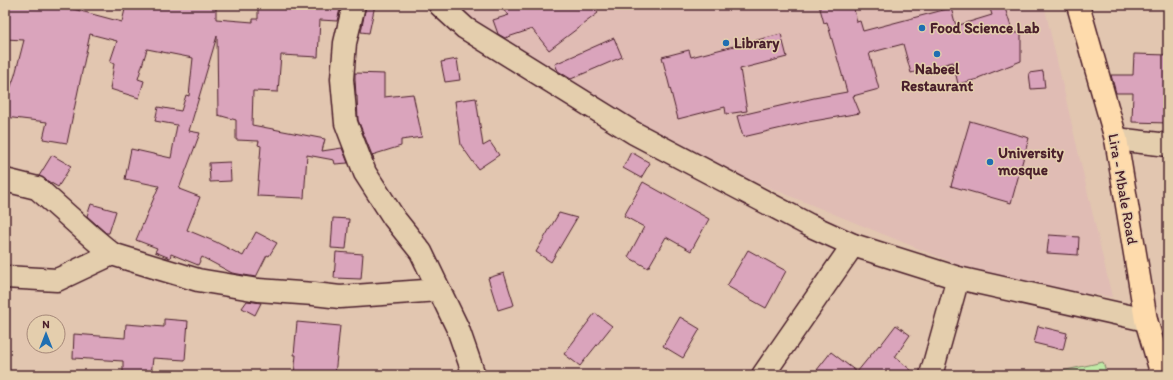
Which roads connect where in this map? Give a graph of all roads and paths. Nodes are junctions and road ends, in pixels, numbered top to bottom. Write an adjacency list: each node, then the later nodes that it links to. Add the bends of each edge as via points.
1 (354, 5): 11 (street, via 345,43 342,79 346,123 365,173 394,218 421,252)
2 (440, 5): 7 (street, via 465,28 634,133 809,225)
3 (1078, 5): 4 (main road, Lira - Mbale Road)
4 (1116, 139): 5 (street); 12 (main road, Lira - Mbale Road)
5 (1168, 145)
6 (5, 180): 8 (street, via 37,188)
7 (853, 245): 10 (street); 14 (street)
8 (112, 254): 9 (street, via 57,280); 11 (street, via 198,280 258,290 340,297)
9 (5, 277)
10 (958, 278): 12 (street); 15 (street)
11 (439, 290): 13 (street, via 458,329)
12 (1146, 320): 16 (main road, Lira - Mbale Road)
13 (474, 375)
14 (763, 375)
15 (931, 375)
16 (1162, 375)

